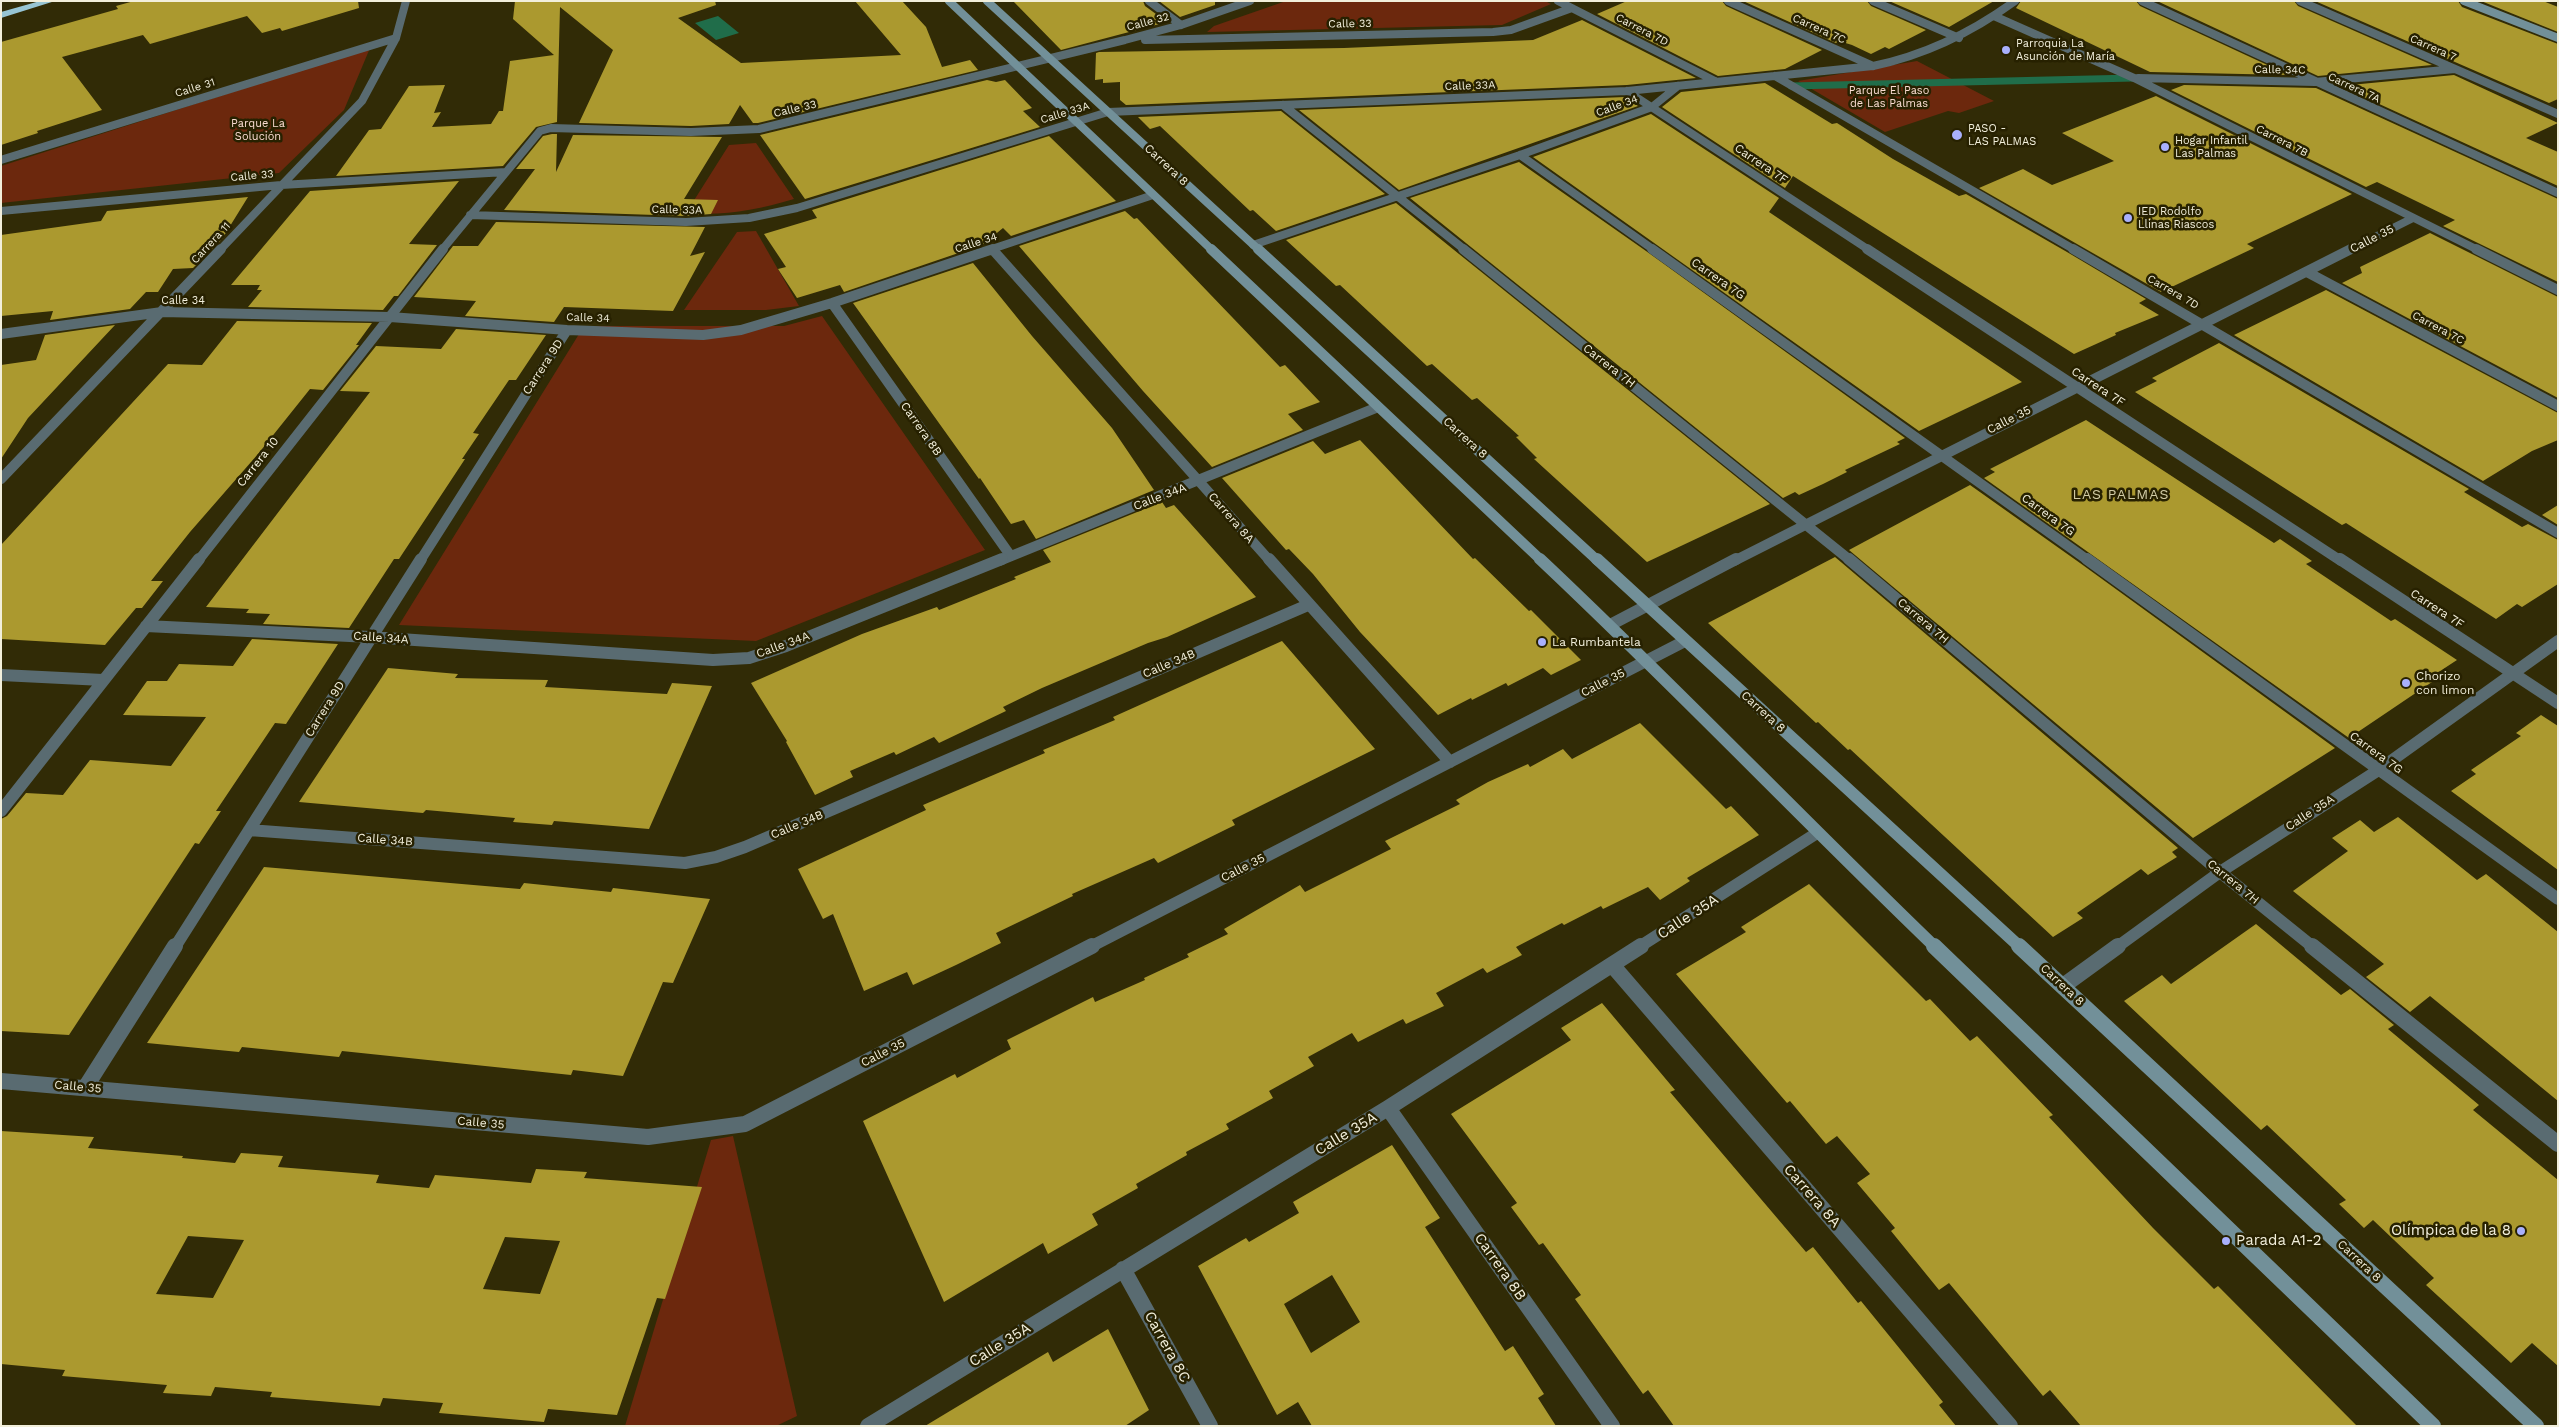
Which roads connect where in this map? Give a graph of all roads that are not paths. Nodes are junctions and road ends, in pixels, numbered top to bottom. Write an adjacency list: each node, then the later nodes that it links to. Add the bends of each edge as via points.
1 (51, 1): 15 (highway)
2 (406, 1): 20 (street, Carrera 11)
3 (949, 1): 26 (street)
4 (987, 1): 24 (street, Carrera 8)
5 (1149, 1): 17 (street)
6 (1250, 1): 17 (street, Calle 32)
7 (1558, 1): 14 (street, Carrera 7D)
8 (1728, 1): 25 (street, Carrera 7C)
9 (1873, 1): 21 (street)
10 (2015, 1): 16 (street)
11 (2142, 1): 31 (street, Carrera 7A)
12 (2300, 1): 27 (street, Carrera 7)
13 (2464, 1): 19 (street)
14 (1572, 8): 23 (street, Calle 33, via 1511,30 1493,32); 30 (street, Carrera 7D)
15 (1, 15)
16 (1994, 16): 21 (street); 29 (street, Carrera 7B)
17 (1181, 25): 23 (street, Calle 32)
18 (2558, 31): 19 (street)
19 (2549, 35): 22 (street)
20 (396, 38): 41 (street, Calle 31); 43 (street, Carrera 11, via 362,101)
21 (1959, 38): 25 (street, via 1909,60)
22 (2558, 38)
23 (1125, 40): 24 (street, Calle 32)
24 (1050, 59): 26 (street, Calle 33); 36 (street, Carrera 8)
25 (1873, 66): 28 (street)
26 (1021, 67): 38 (street); 39 (street, Calle 33, via 759,129 692,132 561,126)
27 (2455, 69): 31 (street, Calle 34C); 37 (street, Carrera 7)
28 (1775, 76): 30 (street); 57 (street, Carrera 7D)
29 (2134, 78): 31 (street, Calle 34C); 49 (street, Carrera 7B)
30 (1715, 81): 32 (street)
31 (2315, 82): 44 (street, Carrera 7A)
32 (1678, 86): 33 (street, Calle 33A); 35 (street, Calle 34)
33 (1626, 91): 34 (street, Calle 33A); 35 (street, Carrera 7F)
34 (1283, 105): 36 (street, Calle 33A); 46 (street, Carrera 7H)
35 (1652, 107): 40 (street, Calle 34); 60 (street, Carrera 7F)
36 (1108, 112): 38 (street, Calle 33A); 50 (street, Carrera 8)
37 (2558, 114)
38 (1076, 122): 45 (street); 48 (street, Calle 33A, via 797,208 749,218 686,222)
39 (540, 131): 42 (street, Carrera 10)
40 (1520, 155): 46 (street, Calle 34); 63 (street, Carrera 7G)
41 (1, 160)
42 (506, 172): 43 (street, Calle 33); 48 (street, Carrera 10)
43 (281, 185): 47 (street, Calle 33); 55 (street, Carrera 11)
44 (2558, 193)
45 (1153, 195): 51 (street, Calle 34); 62 (street)
46 (1396, 197): 50 (street, Calle 34); 66 (street, Carrera 7H)
47 (1, 211)
48 (470, 215): 56 (street, Carrera 10)
49 (2411, 218): 52 (street, Calle 35); 53 (street, Carrera 7B)
50 (1253, 245): 70 (street, Carrera 8)
51 (993, 250): 54 (street, Calle 34); 65 (street, Carrera 8A)
52 (2307, 272): 57 (street, Calle 35); 61 (street, Carrera 7C)
53 (2558, 290)
54 (832, 303): 58 (street, Calle 34, via 741,330 703,335); 68 (street, Carrera 8B)
55 (162, 312): 56 (street, Calle 34); 59 (street, Calle 34); 64 (street, Carrera 11)
56 (390, 317): 58 (street, Calle 34); 72 (street, Carrera 10)
57 (2201, 323): 60 (street, Calle 35); 67 (street, Carrera 7D)
58 (566, 330): 73 (street, Carrera 9D)
59 (1, 334)
60 (2074, 387): 63 (street, Calle 35); 77 (street, Carrera 7F)
61 (2558, 406)
62 (1378, 407): 65 (street, Calle 34A); 71 (street)
63 (1942, 454): 66 (street, Calle 35); 82 (street, Carrera 7G)
64 (1, 479)
65 (1199, 482): 68 (street, Calle 34A); 69 (street, Carrera 8A)
66 (1806, 523): 70 (street, Calle 35); 86 (street, Carrera 7H)
67 (2558, 533)
68 (1010, 555): 73 (street, Calle 34A, via 749,658 713,660)
69 (1308, 604): 81 (street, Carrera 8A); 84 (street, Calle 34B, via 716,857 685,863)
70 (1646, 605): 71 (street, Calle 35); 74 (street, Carrera 8)
71 (1610, 625): 76 (street)
72 (146, 626): 73 (street, Calle 34A); 79 (street, Carrera 10)
73 (370, 638): 84 (street, Carrera 9D)
74 (1685, 641): 76 (street, Calle 35); 89 (street, Carrera 8)
75 (2558, 641): 77 (street, Calle 35A)
76 (1646, 660): 81 (street, Calle 35); 85 (street)
77 (2513, 674): 80 (street, Carrera 7F); 82 (street, Calle 35A)
78 (1, 675): 79 (street)
79 (103, 680): 83 (street, Carrera 10)
80 (2558, 703)
81 (1450, 762): 91 (street, Calle 35, via 745,1124 648,1137)
82 (2377, 770): 86 (street, Calle 35A); 87 (street, Carrera 7G)
83 (1, 811)
84 (248, 830): 91 (street, Carrera 9D)
85 (1817, 833): 88 (street, Calle 35A); 99 (street)
86 (2220, 872): 89 (street, Calle 35A); 93 (street, Carrera 7H)
87 (2558, 899)
88 (1613, 966): 92 (street, Calle 35A); 98 (street, Carrera 8A)
89 (2064, 986): 100 (street, Carrera 8)
90 (1, 1080): 91 (street, Calle 35)
91 (85, 1088)
92 (1388, 1108): 94 (street, Calle 35A); 97 (street, Carrera 8B)
93 (2558, 1144)
94 (1124, 1269): 95 (street, Calle 35A); 96 (street, Carrera 8C)
95 (868, 1426)
96 (1210, 1426)
97 (1612, 1426)
98 (2010, 1426)
99 (2433, 1426)
100 (2536, 1426)

